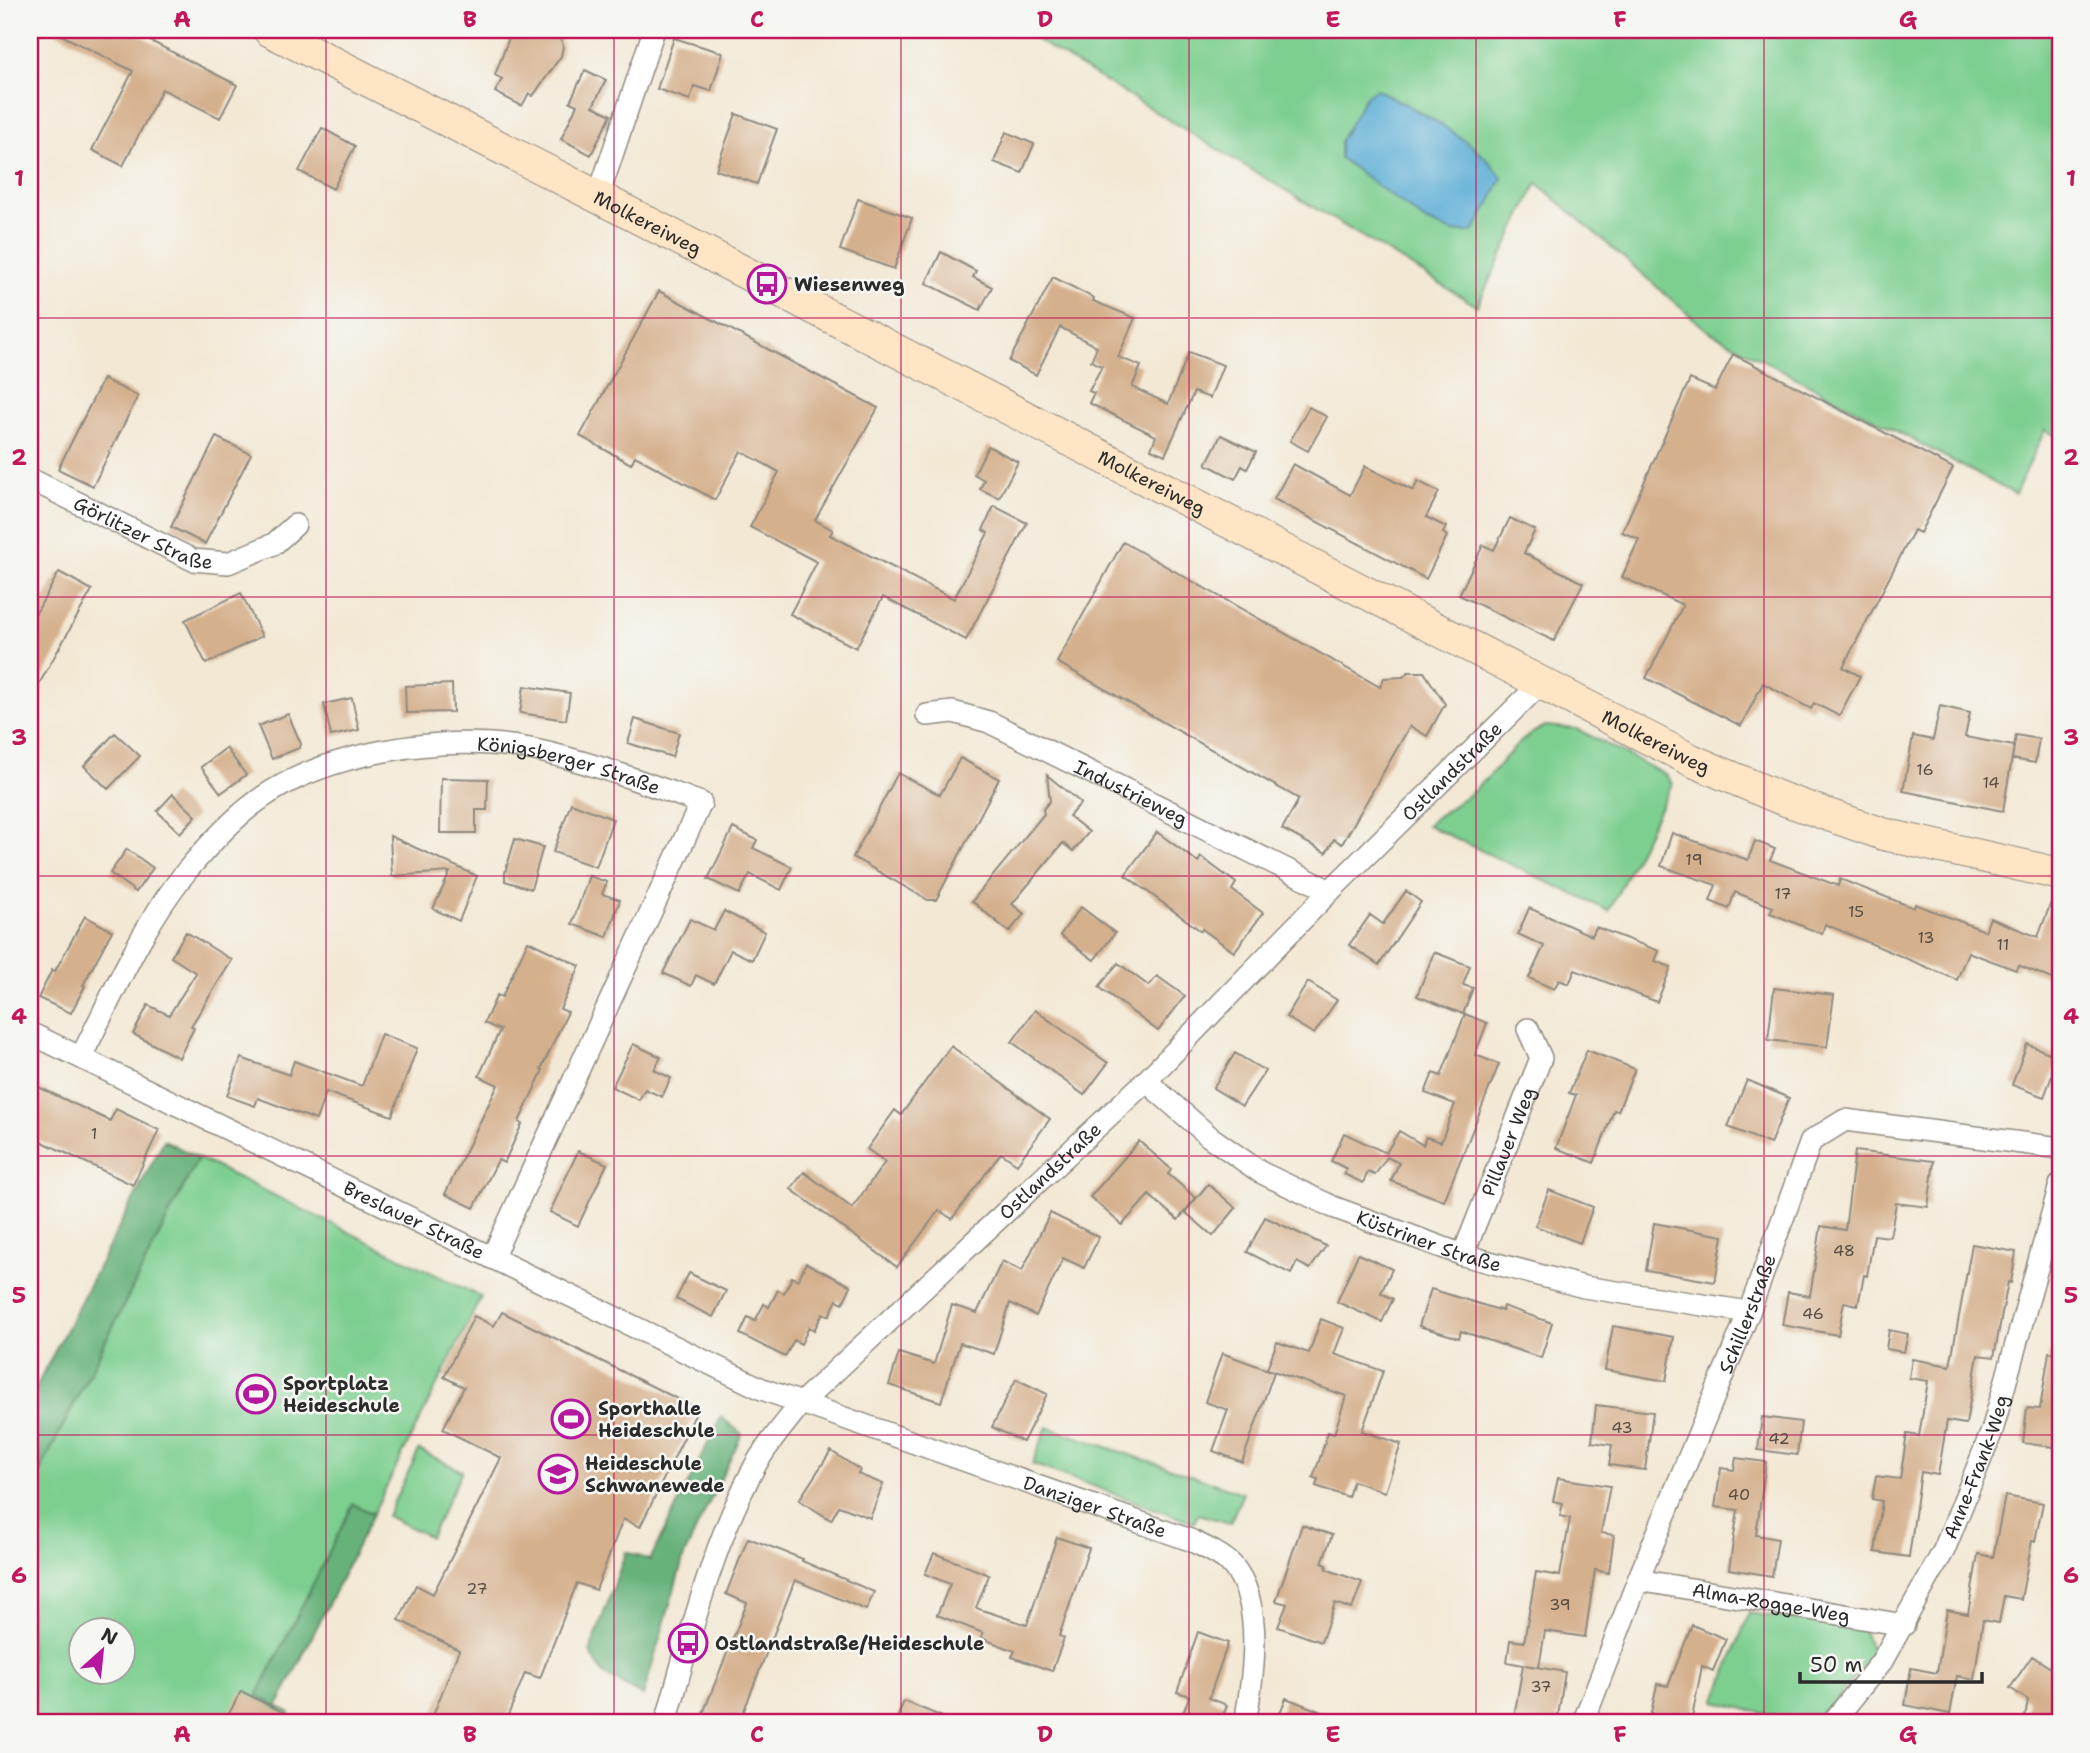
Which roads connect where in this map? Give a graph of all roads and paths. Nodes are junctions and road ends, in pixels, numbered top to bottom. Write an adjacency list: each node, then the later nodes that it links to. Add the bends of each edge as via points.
1 (269, 30): 3 (main road, Molkereiweg)
2 (654, 30): 3 (street)
3 (598, 197): 6 (main road, Molkereiweg)
4 (30, 479): 5 (street, Görlitzer Straße, via 193,560 228,563 274,544)
5 (295, 525)
6 (1541, 683): 8 (main road, Molkereiweg, via 1691,760 1780,798 1883,834); 9 (street, Ostlandstraße)
7 (927, 715): 9 (street, Industrieweg, via 953,712 989,722)
8 (2060, 874)
9 (1330, 891): 13 (street, Ostlandstraße)
10 (1528, 1029): 16 (street, Pillauer Weg, via 1541,1058)
11 (30, 1033): 12 (street, Breslauer Straße)
12 (81, 1057): 17 (street, Breslauer Straße); 17 (street, Königsberger Straße, via 147,929 184,874 256,801 290,781 380,751 491,744 566,757 701,803)
13 (1146, 1082): 16 (street, Küstriner Straße, via 1210,1137 1260,1172 1333,1207); 19 (street, Ostlandstraße)
14 (2060, 1148): 18 (street, Schillerstraße, via 1845,1120 1811,1141)
15 (2060, 1185): 21 (street, Anne-Frank-Weg, via 1992,1431 1944,1550)
16 (1463, 1255): 18 (street, Küstriner Straße, via 1584,1287)
17 (492, 1258): 19 (street, Breslauer Straße, via 762,1389)
18 (1749, 1311): 20 (street, Schillerstraße)
19 (801, 1403): 22 (street, Ostlandstraße, via 757,1462 729,1522 704,1586); 23 (street, Danziger Straße, via 1190,1540 1232,1565 1245,1586 1253,1619 1253,1678)
20 (1639, 1580): 21 (street, Alma-Rogge-Weg); 24 (street, Schillerstraße)
21 (1904, 1625): 25 (street, Anne-Frank-Weg, via 1882,1661)
22 (666, 1723)
23 (1245, 1723)
24 (1583, 1723)
25 (1832, 1723)

